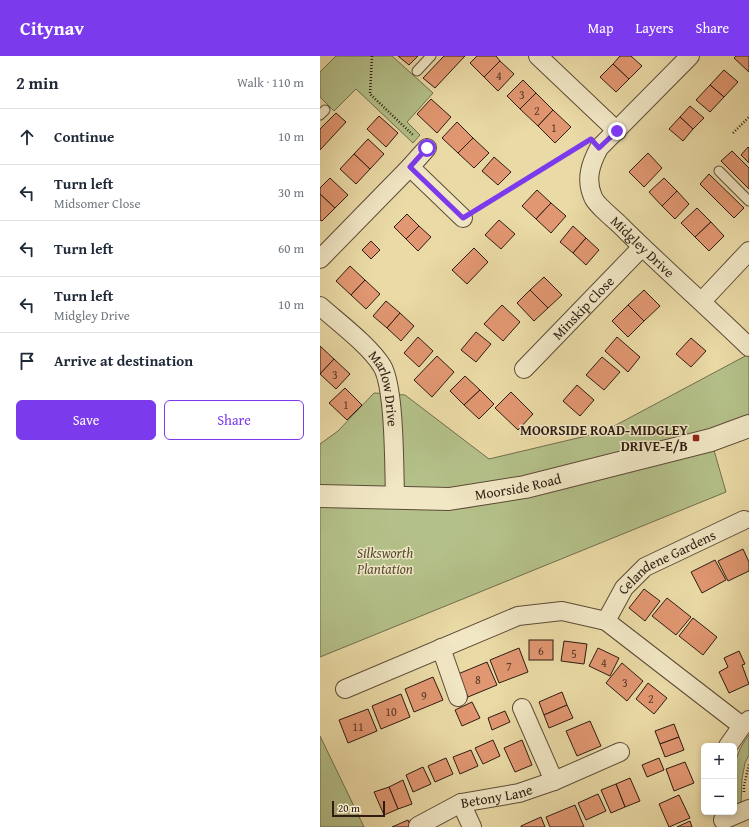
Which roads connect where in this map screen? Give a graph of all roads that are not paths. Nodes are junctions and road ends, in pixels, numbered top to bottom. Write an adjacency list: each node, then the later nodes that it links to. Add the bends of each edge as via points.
1 (431, 56): 4 (lane)
2 (538, 56): 5 (street)
3 (690, 56): 5 (street, Midgley Drive)
4 (417, 71)
5 (617, 131): 11 (street, Midgley Drive, via 599,148 588,179 593,198)
6 (427, 148): 7 (street)
7 (410, 167): 10 (street); 13 (street)
8 (719, 171): 9 (lane)
9 (749, 201)
10 (463, 218)
11 (642, 247): 14 (street, Midgley Drive); 17 (street, Minskip Close)
12 (749, 251): 14 (street)
13 (320, 259)
14 (702, 301): 16 (street, Midgley Drive)
15 (320, 306): 22 (street, Marlow Drive, via 382,366 390,395)
16 (749, 347)
17 (524, 369)
18 (749, 426): 19 (street)
19 (711, 440): 20 (street); 22 (street, Moorside Road, via 524,487 449,499)
20 (749, 443)
21 (320, 496): 22 (street, Moorside Road)
22 (395, 497)
23 (744, 520): 24 (street, Celandene Gardens, via 645,567 624,588)
24 (606, 621): 25 (street, via 562,611 518,616); 29 (street)
25 (442, 648): 26 (street); 27 (street)
26 (345, 690)
27 (458, 697)
28 (522, 708): 32 (street)
29 (745, 722): 30 (street)
30 (730, 743)
31 (620, 752): 32 (street, Betony Lane)
32 (554, 781): 33 (street, Betony Lane, via 519,793)
33 (461, 803): 36 (street, Betony Lane); 37 (street)
34 (749, 809): 35 (street)
35 (724, 820)
36 (418, 826)
37 (472, 827)

